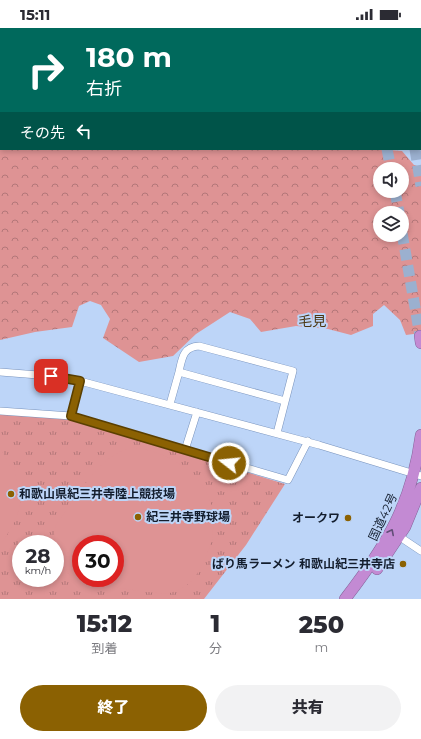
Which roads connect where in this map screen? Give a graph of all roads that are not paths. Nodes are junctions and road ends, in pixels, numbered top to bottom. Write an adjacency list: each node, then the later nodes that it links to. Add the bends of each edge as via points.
1 (0, 372): 3 (street)
2 (179, 372): 4 (street); 4 (street, via 183,354 191,347 199,346 286,369 293,371); 5 (street)
3 (80, 381): 5 (street); 8 (street)
4 (284, 401): 9 (street)
5 (170, 404): 7 (street)
6 (0, 411): 8 (street)
7 (197, 412): 9 (street); 12 (street)
8 (71, 416): 12 (street)
9 (277, 433): 11 (street)
10 (421, 436): 13 (highway, 国道42号)
11 (308, 442): 12 (street, via 288,480); 13 (street)
12 (185, 450)
13 (417, 475): 17 (highway, 国道42号, one-way to 13, via 374,562)
14 (421, 488): 15 (highway, 国道42号)
15 (400, 537): 16 (street); 18 (highway, 国道42号)
16 (421, 551)
17 (345, 599)
18 (354, 599)

